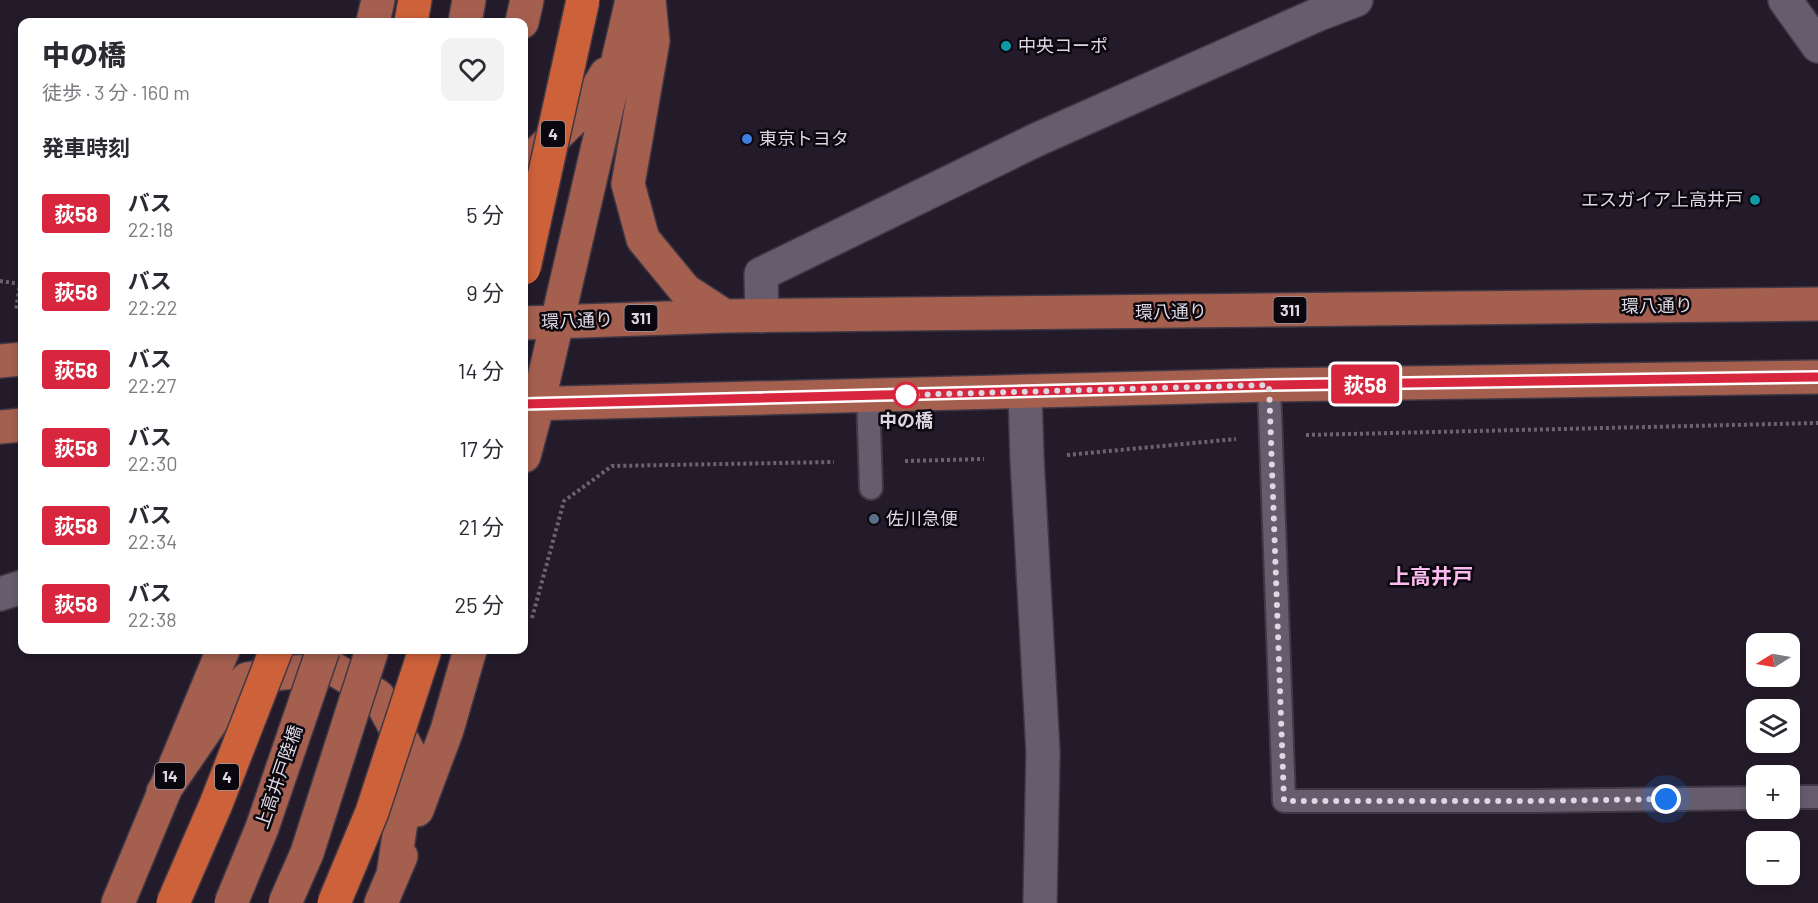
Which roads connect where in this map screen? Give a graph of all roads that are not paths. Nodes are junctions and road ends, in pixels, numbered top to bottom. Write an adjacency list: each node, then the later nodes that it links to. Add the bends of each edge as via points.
1 (378, 0): 10 (main road)
2 (415, 0): 11 (highway)
3 (469, 0): 12 (main road)
4 (527, 0): 13 (main road)
5 (583, 0): 17 (highway, 4, bridge)
6 (632, 0): 15 (main road)
7 (649, 0): 19 (main road, via 653,41 628,184 643,238 686,290)
8 (1356, 0): 20 (street, via 1036,140 761,274)
9 (1785, 0): 14 (street)
10 (375, 18)
11 (412, 18)
12 (466, 18)
13 (523, 18)
14 (1818, 46)
15 (620, 49): 16 (main road, via 586,107); 21 (main road)
16 (528, 162)
17 (528, 250)
18 (1818, 304): 20 (main road, 環八通り / 311)
19 (725, 316): 20 (main road, 環八通り / 311); 21 (main road, 環八通り / 311)
20 (762, 316)
21 (558, 321): 22 (main road, 環八通り / 311); 29 (main road)
22 (528, 323)
23 (18, 359): 24 (main road)
24 (0, 361)
25 (1818, 377): 26 (main road)
26 (1269, 385): 27 (main road); 45 (lane, via 1284,801)
27 (1025, 392): 28 (main road); 52 (street, via 1043,752)
28 (868, 396): 29 (main road); 33 (lane)
29 (531, 404): 31 (main road)
30 (18, 425): 32 (main road)
31 (528, 426)
32 (0, 427)
33 (871, 488)
34 (18, 588): 35 (street)
35 (0, 594)
36 (221, 654): 42 (main road, 14)
37 (274, 654): 48 (highway, 4, bridge)
38 (322, 654): 49 (main road, 上高井戸陸橋, bridge, via 262,828)
39 (371, 654): 50 (main road, bridge, via 307,853)
40 (424, 654): 51 (highway, bridge, via 372,812)
41 (469, 654): 46 (main road, via 447,730)
42 (163, 792): 46 (main road, via 218,712 247,679 334,669 378,696 411,756); 47 (main road, 14)
43 (1800, 797): 44 (lane)
44 (1818, 797)
45 (1746, 798)
46 (387, 889)
47 (118, 903)
48 (173, 903)
49 (231, 903)
50 (285, 903)
51 (334, 903)
52 (1040, 903)

